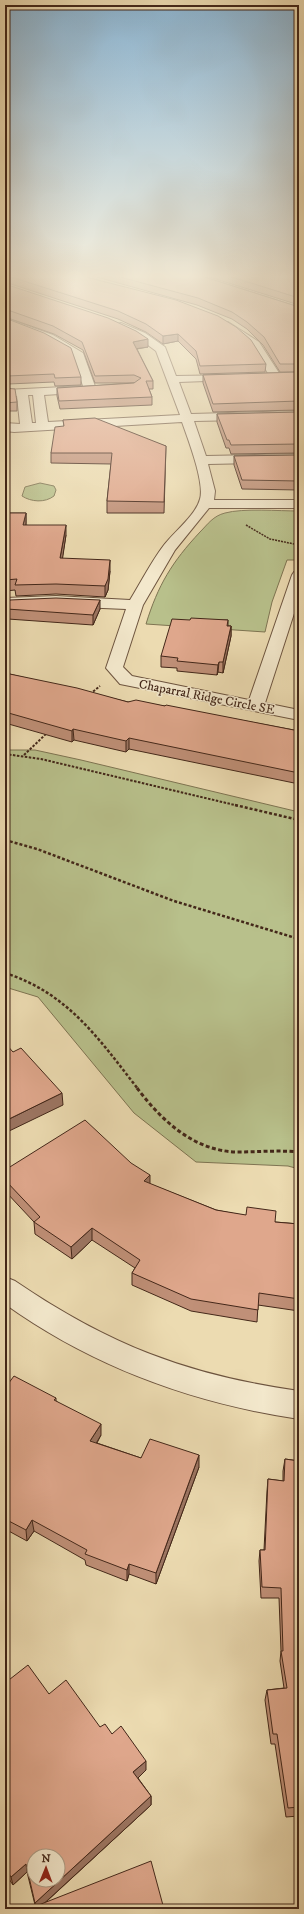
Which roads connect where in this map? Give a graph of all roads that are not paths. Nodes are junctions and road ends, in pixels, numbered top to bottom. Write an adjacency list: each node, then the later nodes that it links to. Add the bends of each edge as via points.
1 (81, 363): 10 (street)
2 (166, 363): 8 (street, Chaparral Ridge Circle SE)
3 (267, 363): 5 (street)
4 (259, 376): 5 (street)
5 (275, 376): 6 (street)
6 (287, 376)
7 (243, 377): 8 (street)
8 (172, 379): 15 (street, Chaparral Ridge Circle SE)
9 (105, 388): 10 (street)
10 (90, 389): 11 (street)
11 (38, 391): 12 (street); 16 (street)
12 (22, 392): 13 (street); 17 (street)
13 (5, 393)
14 (299, 415): 15 (street)
15 (188, 418): 16 (street); 19 (street, Chaparral Ridge Circle SE)
16 (42, 426): 17 (street)
17 (12, 428)
18 (299, 458): 19 (street)
19 (201, 460): 20 (street, Chaparral Ridge Circle SE, via 208,490)
20 (205, 504): 21 (street); 24 (street, Chaparral Ridge Circle SE, via 169,548)
21 (299, 504)
22 (299, 575): 25 (street)
23 (5, 603): 24 (street, via 62,601)
24 (135, 605): 25 (street, Chaparral Ridge Circle SE, via 114,668 126,680)
25 (255, 706): 26 (street, Chaparral Ridge Circle SE)
26 (299, 715)
27 (5, 1289): 28 (street, via 52,1322 122,1357 210,1387)
28 (299, 1405)

